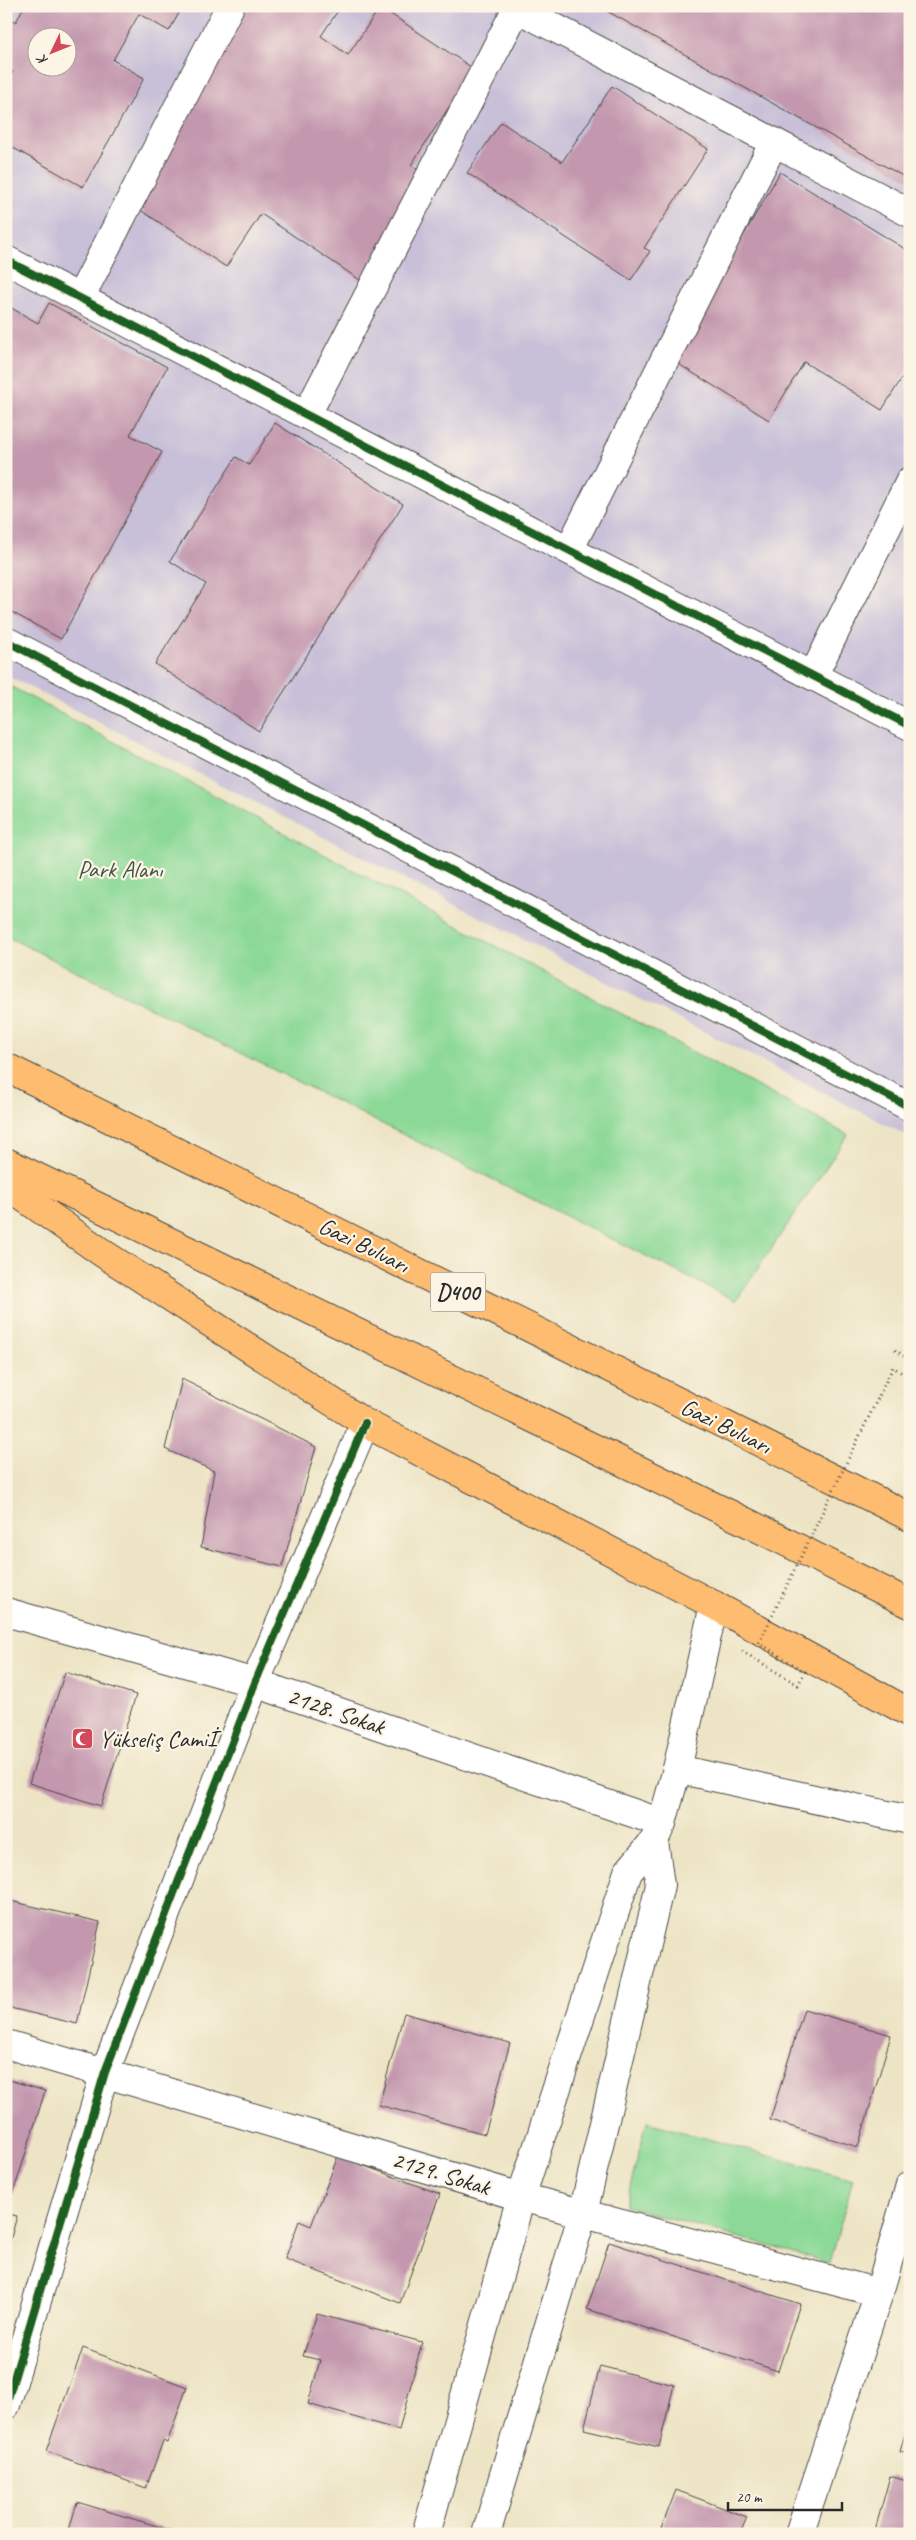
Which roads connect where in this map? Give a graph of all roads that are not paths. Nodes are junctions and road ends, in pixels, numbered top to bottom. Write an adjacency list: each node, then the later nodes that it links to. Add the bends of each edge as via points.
1 (230, 6): 6 (street)
2 (515, 7): 3 (street); 7 (street)
3 (774, 142): 4 (street); 9 (street)
4 (910, 213)
5 (6, 260): 6 (street)
6 (80, 298): 7 (street)
7 (307, 414): 9 (street)
8 (910, 481): 11 (street)
9 (569, 550): 11 (street)
10 (6, 640): 14 (street)
11 (813, 676): 12 (street)
12 (910, 726)
13 (6, 1067): 18 (highway, Gazi Bulvarı / D400)
14 (910, 1107)
15 (6, 1162): 19 (highway)
16 (6, 1186): 17 (highway, via 104,1254)
17 (365, 1423): 20 (highway); 22 (street)
18 (910, 1517)
19 (910, 1604)
20 (714, 1605): 23 (highway); 24 (street)
21 (6, 1612): 22 (street, 2128. Sokak)
22 (255, 1684): 26 (street, 2128. Sokak); 28 (street)
23 (910, 1713)
24 (677, 1769): 25 (street); 26 (street)
25 (910, 1820)
26 (658, 1832): 30 (street, via 628,1872); 31 (street, via 660,1885)
27 (6, 2044): 28 (street, 2129. Sokak)
28 (105, 2072): 30 (street, 2129. Sokak); 33 (street)
29 (910, 2184): 32 (street)
30 (521, 2197): 31 (street, 2129. Sokak); 34 (street)
31 (583, 2213): 32 (street, 2129. Sokak); 35 (street)
32 (878, 2293): 36 (street)
33 (6, 2405)
34 (426, 2534)
35 (486, 2534)
36 (800, 2534)

